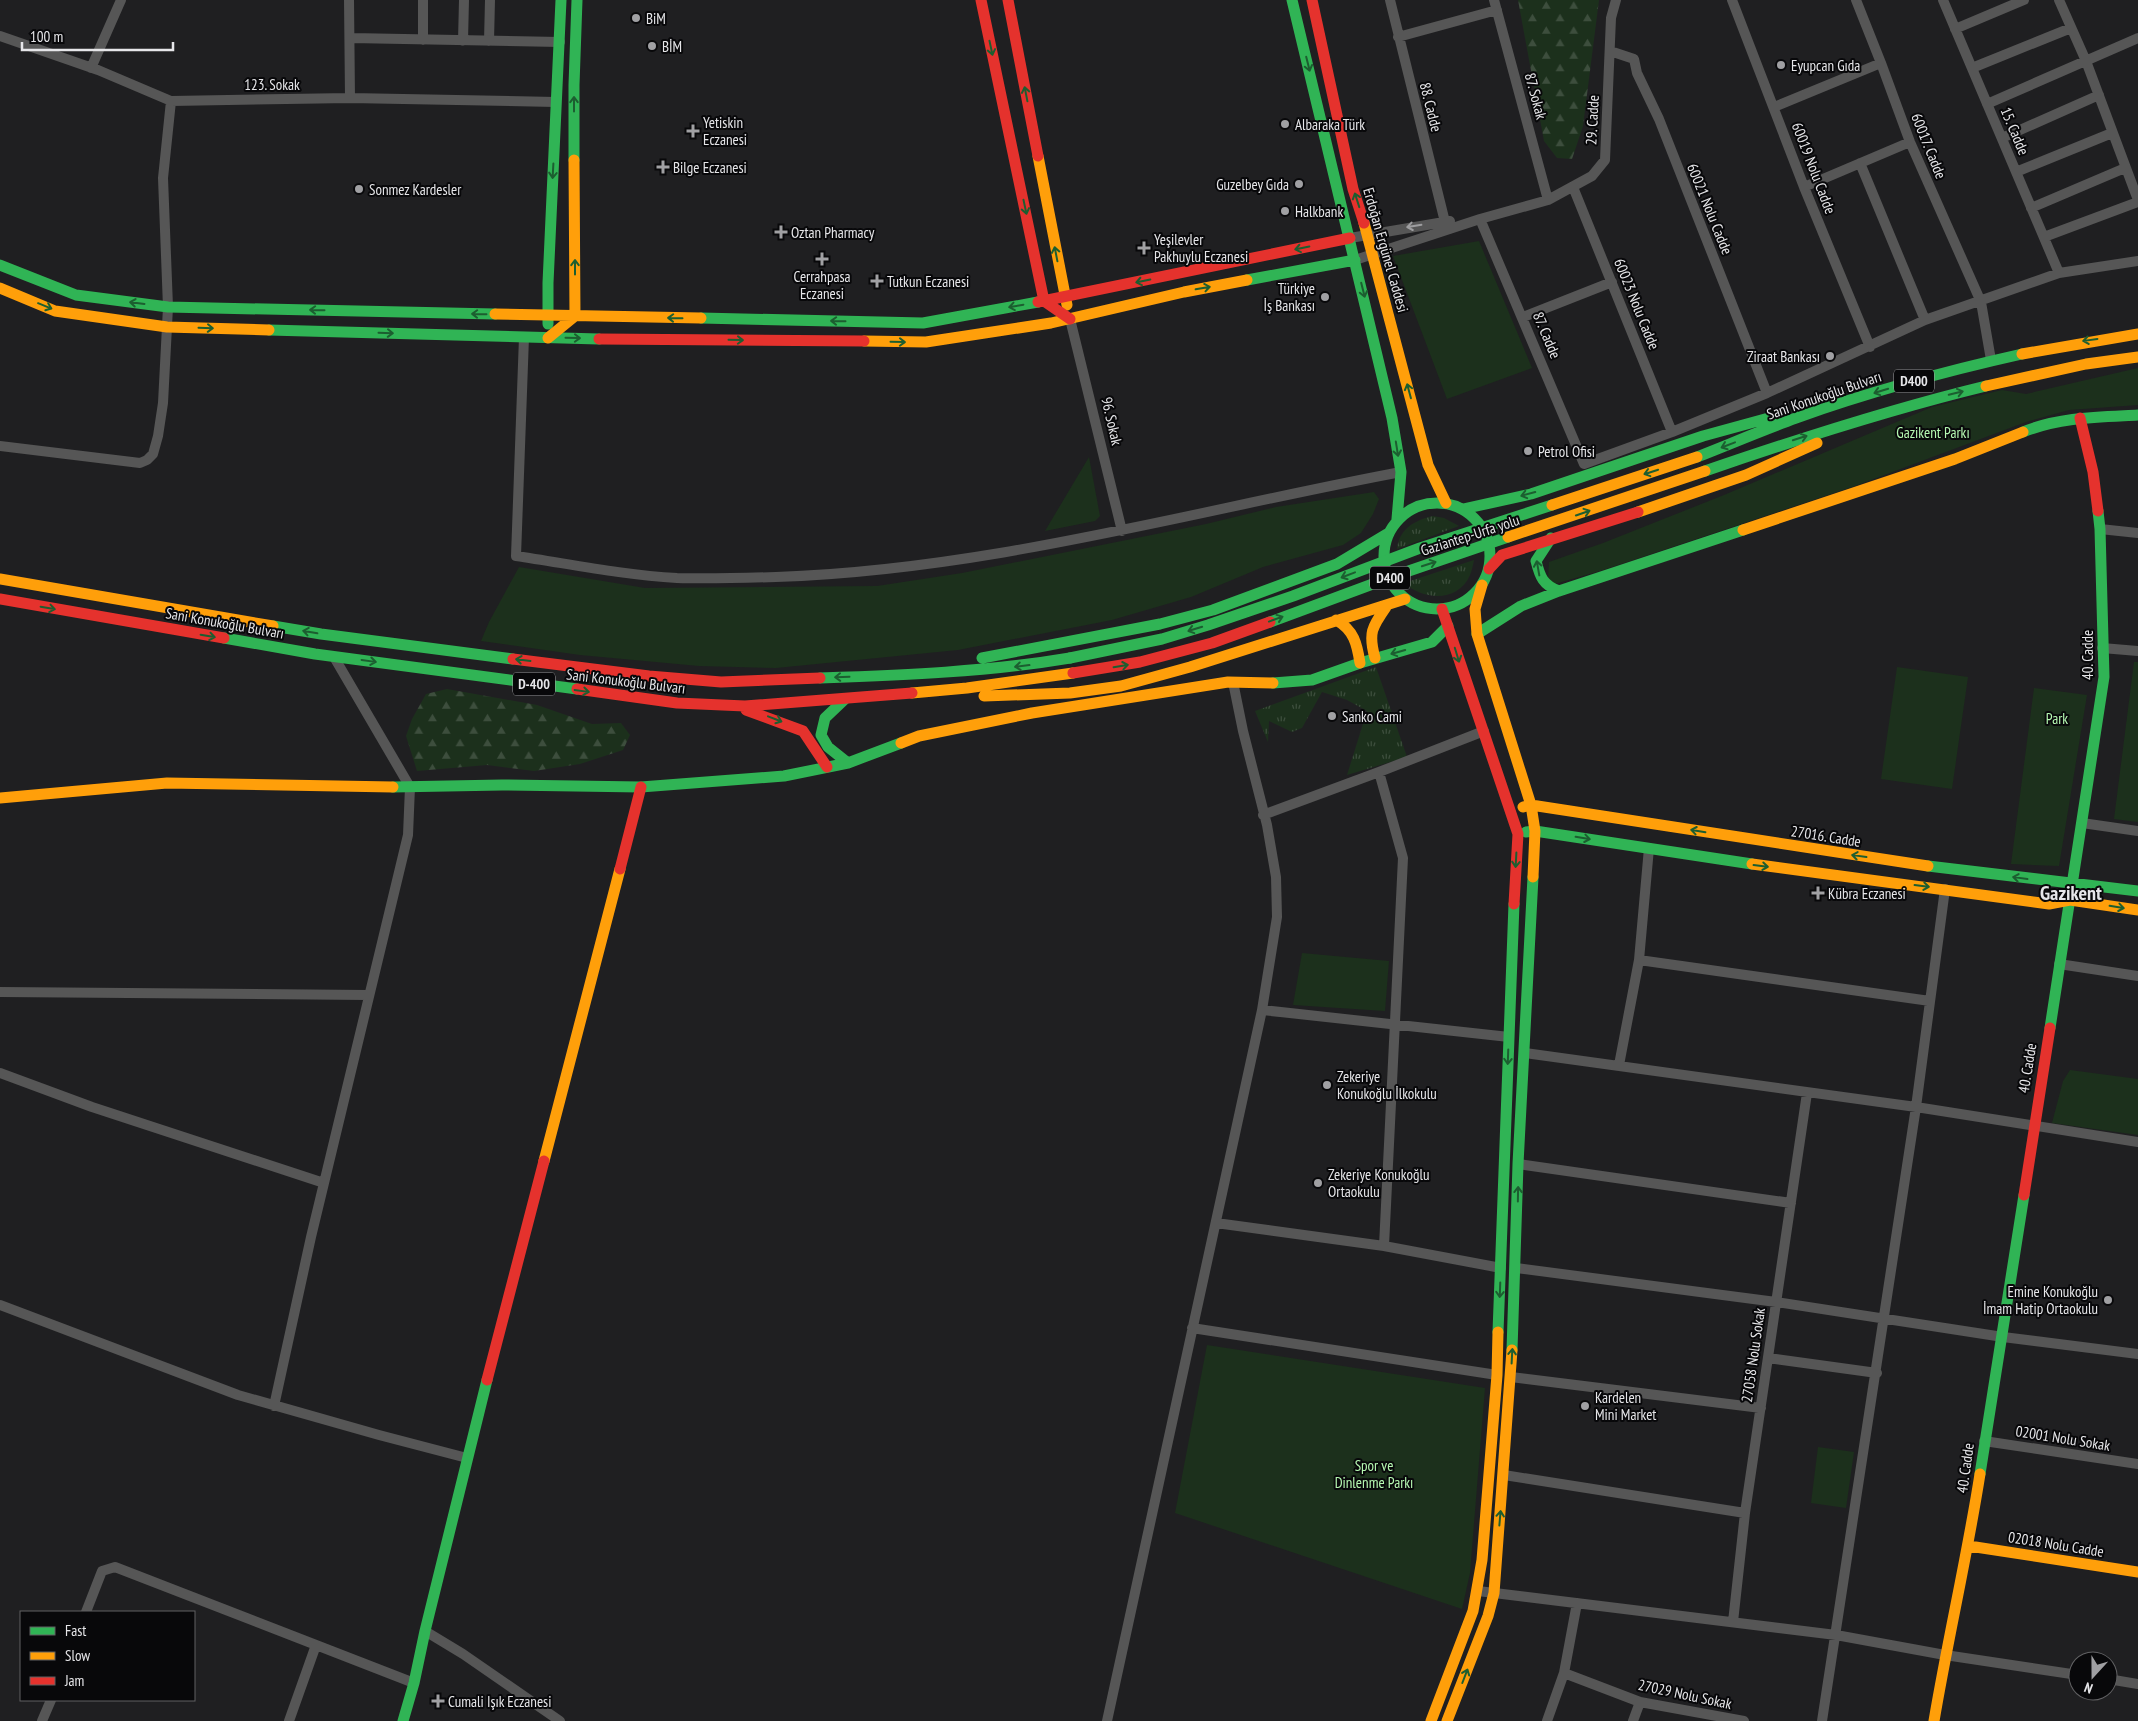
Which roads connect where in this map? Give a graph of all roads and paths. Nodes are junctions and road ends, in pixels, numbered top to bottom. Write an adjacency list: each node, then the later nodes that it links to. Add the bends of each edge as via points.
1 (121, 0): 35 (street)
2 (349, 0): 26 (street)
3 (423, 0): 28 (street)
4 (464, 0): 29 (street)
5 (490, 0): 30 (street)
6 (561, 0): 31 (main road)
7 (577, 0): 73 (main road, one-way to 7)
8 (981, 0): 69 (main road, one-way to 69)
9 (1008, 0): 68 (main road, one-way to 9)
10 (1292, 0): 24 (main road)
11 (1312, 0): 22 (main road, Erdoğan Ergünel Caddesi)
12 (1390, 0): 25 (street, 88. Cadde)
13 (1616, 0): 32 (street, 29. Cadde, via 1611,18)
14 (1732, 0): 42 (street, 60019 Nolu Cadde)
15 (1856, 0): 34 (street, 60017. Cadde)
16 (1943, 0): 21 (street, 15. Cadde)
17 (2024, 0): 21 (street)
18 (2059, 0): 20 (street)
19 (1496, 5): 25 (street); 51 (street, 87. Sokak)
20 (2072, 28): 33 (street); 36 (street)
21 (1956, 29): 36 (street, 15. Cadde)
22 (1319, 33): 24 (main road); 56 (main road, Erdoğan Ergünel Caddesi, one-way to 22, via 1353,189)
23 (0, 36): 35 (street, 123. Sokak)
24 (1301, 36): 58 (main road, one-way to 58)
25 (1398, 36): 55 (street, 88. Cadde)
26 (350, 38): 28 (street); 38 (street)
27 (2138, 38): 33 (street)
28 (423, 40): 29 (street)
29 (463, 40): 30 (street)
30 (489, 41): 31 (street)
31 (560, 42): 40 (main road)
32 (1610, 51): 49 (street, 29. Cadde, via 1605,160 1592,176); 84 (street, 60021 Nolu Cadde, via 1634,59)
33 (2086, 61): 37 (street); 41 (street)
34 (1882, 63): 42 (street); 45 (street, 60017. Cadde)
35 (91, 68): 39 (street, 123. Sokak)
36 (1972, 68): 41 (street, 15. Cadde)
37 (2099, 95): 43 (street); 44 (street)
38 (350, 98): 39 (street, 123. Sokak); 40 (street, 123. Sokak)
39 (171, 101): 71 (street, via 163,178)
40 (556, 102): 72 (main road, one-way to 72)
41 (1987, 104): 44 (street, 15. Cadde)
42 (1774, 107): 50 (street, 60019 Nolu Cadde)
43 (2112, 133): 47 (street); 48 (street)
44 (2002, 138): 48 (street, 15. Cadde)
45 (1910, 142): 46 (street); 70 (street, 60017. Cadde)
46 (1860, 163): 50 (street); 76 (street)
47 (2125, 168): 52 (street); 53 (street)
48 (2016, 172): 53 (street, 15. Cadde)
49 (1573, 187): 51 (street, 29. Cadde); 65 (street, 60023 Nolu Cadde)
50 (1804, 187): 81 (street, 60019 Nolu Cadde)
51 (1548, 200): 54 (street, 29. Cadde)
52 (2138, 201): 57 (street)
53 (2031, 208): 57 (street, 15. Cadde)
54 (1480, 219): 55 (street); 59 (street); 74 (street, 87. Cadde)
55 (1445, 222): 56 (street, one-way to 56)
56 (1368, 234): 58 (street); 59 (main road, Erdoğan Ergünel Caddesi)
57 (2044, 237): 64 (street, 15. Cadde)
58 (1350, 238): 60 (main road); 62 (main road, one-way to 62)
59 (1372, 253): 60 (street); 93 (main road, Erdoğan Ergünel Caddesi, one-way to 59, via 1428,465)
60 (1355, 260): 66 (main road); 92 (main road, one-way to 92, via 1386,389)
61 (2138, 261): 64 (street)
62 (1226, 264): 66 (street); 68 (main road, one-way to 68)
63 (0, 265): 71 (main road, one-way to 63, via 76,295)
64 (2059, 273): 70 (street)
65 (1612, 282): 74 (street); 89 (street, 60023 Nolu Cadde)
66 (1231, 283): 75 (main road, one-way to 66)
67 (0, 289): 77 (main road, one-way to 77, via 56,311)
68 (1064, 297): 69 (main road); 75 (main road)
69 (1044, 301): 73 (main road, one-way to 73, via 923,323); 75 (main road)
70 (1981, 302): 76 (street); 83 (street, 60017. Cadde)
71 (168, 307): 72 (main road, one-way to 71); 77 (street)
72 (548, 314): 73 (main road); 80 (main road)
73 (575, 316): 80 (main road)
74 (1523, 316): 89 (street, 87. Cadde, via 1584,464)
75 (1070, 319): 80 (main road, one-way to 75, via 926,342); 97 (street, 96. Sokak)
76 (1925, 320): 81 (street)
77 (167, 327): 79 (main road, one-way to 79); 90 (street, via 163,404 158,436 147,460 140,463)
78 (2138, 334): 83 (main road, Sani Konukoğlu Bulvarı / D400, one-way to 83)
79 (524, 337): 80 (main road); 97 (street, via 516,556 677,578 810,576 923,565)
80 (548, 338)
81 (1870, 347): 84 (street)
82 (2138, 357): 87 (main road, D400, one-way to 82, via 1915,403 2014,379)
83 (1991, 360): 85 (main road, Sani Konukoğlu Bulvarı / D400, one-way to 85)
84 (1767, 394): 89 (street)
85 (1827, 408): 91 (main road, Sani Konukoğlu Bulvarı / D400, one-way to 91); 94 (main road, one-way to 94, via 1758,420 1531,494)
86 (2138, 415): 88 (main road)
87 (1874, 417): 100 (main road, via 1746,475); 118 (main road, Gaziantep-Urfa yolu / D400, one-way to 87, bridge, via 1140,662 1212,643 1397,575 1805,436)
88 (2080, 418): 96 (main road, 40. Cadde, via 2093,472); 104 (main road, via 2040,425 1956,459)
89 (1672, 432)
90 (0, 446)
91 (1698, 456): 115 (main road, Gaziantep-Urfa yolu / D400, one-way to 115, bridge, via 1420,548 1208,625 1162,639)
92 (1401, 472): 95 (main road); 97 (street)
93 (1446, 503): 94 (main road); 95 (main road, via 1420,505)
94 (1463, 509): 101 (main road, via 1477,520 1486,534 1490,551)
95 (1397, 519): 99 (main road)
96 (2100, 529): 98 (street); 112 (main road, 40. Cadde)
97 (1122, 531)
98 (2138, 533)
99 (1387, 534): 106 (main road, via 1383,552 1385,570 1397,593); 119 (main road, via 1337,564 1213,610 1114,634)
100 (1551, 538): 101 (main road, via 1502,554); 104 (main road, one-way to 100, via 1541,581 1536,561)
101 (1489, 569): 103 (main road)
102 (0, 579): 119 (main road, Sani Konukoğlu Bulvarı / D-400, one-way to 102, via 720,682 649,676 320,634)
103 (1482, 585): 108 (main road, via 1470,598); 111 (main road, via 1475,609)
104 (1559, 591): 111 (main road, via 1521,606)
105 (0, 599): 114 (main road, Sani Konukoğlu Bulvarı / D-400, one-way to 114)
106 (1405, 599): 107 (main road); 108 (main road, via 1421,607)
107 (1386, 607): 109 (main road); 116 (main road, via 1371,628)
108 (1442, 609): 110 (main road)
109 (1336, 620): 117 (main road, via 1349,626); 121 (main road, via 1120,686 1041,694)
110 (1448, 626): 116 (main road, one-way to 116, via 1432,642); 124 (main road, one-way to 124)
111 (1477, 634): 131 (main road)
112 (2102, 648): 113 (street); 134 (main road, 40. Cadde, via 2104,677)
113 (2138, 651)
114 (334, 656): 123 (main road, Sani Konukoğlu Bulvarı / D-400, one-way to 123, via 677,703); 128 (street)
115 (1070, 658): 119 (main road, Sani Konukoğlu Bulvarı / D-400, one-way to 119, via 1006,667)
116 (1375, 658): 117 (main road)
117 (1360, 663): 120 (main road, via 1312,680)
118 (1073, 673): 121 (main road, Sani Konukoğlu Bulvarı / D-400)
119 (874, 676)
120 (1233, 682): 125 (main road, via 1032,713 918,736); 133 (street)
121 (863, 698): 122 (main road, Sani Konukoğlu Bulvarı / D-400)
122 (845, 699): 123 (main road, Sani Konukoğlu Bulvarı / D-400); 125 (main road, via 824,718 821,735 828,747)
123 (728, 705): 126 (main road, one-way to 126, via 803,731)
124 (1484, 731): 127 (street); 132 (main road)
125 (848, 763): 126 (main road)
126 (827, 767): 129 (main road, via 784,776)
127 (1379, 772): 133 (street); 151 (street, via 1403,858)
128 (410, 787): 129 (main road); 130 (main road, via 167,783); 148 (street, via 408,835)
129 (640, 787): 180 (main road)
130 (0, 798)
131 (1531, 805): 132 (main road, 27016. Cadde); 136 (main road); 139 (main road, 27016. Cadde, one-way to 131, via 1848,855)
132 (1511, 810): 137 (main road)
133 (1263, 814): 150 (street, via 1276,877 1277,917)
134 (2082, 823): 135 (street); 139 (main road, 40. Cadde)
135 (2138, 830)
136 (1535, 831): 137 (main road); 138 (main road, one-way to 138); 153 (main road)
137 (1518, 834): 152 (main road, one-way to 152)
138 (1649, 848): 140 (main road, one-way to 140); 144 (street)
139 (2072, 885): 141 (main road, 27016. Cadde); 142 (main road, 40. Cadde)
140 (1945, 889): 142 (main road, via 2049,904); 149 (street)
141 (2138, 891)
142 (2070, 900): 143 (main road, one-way to 143); 145 (main road, 40. Cadde)
143 (2138, 910)
144 (1639, 960): 149 (street); 154 (street)
145 (2059, 964): 146 (street); 158 (main road, 40. Cadde)
146 (2138, 976)
147 (0, 992): 148 (street)
148 (368, 996): 161 (street)
149 (1930, 1001): 157 (street)
150 (1262, 1010): 151 (street); 163 (street)
151 (1396, 1024): 152 (street); 164 (street)
152 (1509, 1037): 165 (main road, one-way to 165)
153 (1525, 1053): 154 (street); 160 (main road)
154 (1619, 1065): 156 (street)
155 (0, 1073): 161 (street, via 92,1107)
156 (1807, 1093): 157 (street); 162 (street, 27058 Nolu Sokak)
157 (1916, 1107): 158 (street); 169 (street)
158 (2033, 1127): 159 (street); 171 (main road, 40. Cadde)
159 (2138, 1142)
160 (1518, 1164): 162 (street); 166 (main road, one-way to 160)
161 (324, 1183): 177 (street)
162 (1791, 1203): 167 (street, 27058 Nolu Sokak)
163 (1216, 1223): 164 (street); 170 (street)
164 (1384, 1246): 165 (street)
165 (1501, 1268): 175 (main road, one-way to 175)
166 (1516, 1268): 167 (street); 176 (main road, one-way to 166)
167 (1776, 1302): 169 (street); 173 (street, 27058 Nolu Sokak)
168 (0, 1305): 177 (street)
169 (1885, 1318): 171 (street); 174 (street)
170 (1192, 1328): 175 (street); 206 (street)
171 (2003, 1337): 172 (street); 179 (main road, 40. Cadde)
172 (2138, 1354)
173 (1768, 1358): 174 (street); 178 (street, 27058 Nolu Sokak)
174 (1877, 1373): 192 (street)
175 (1497, 1375): 186 (main road)
176 (1511, 1377): 178 (street); 182 (main road)
177 (274, 1406): 180 (street)
178 (1761, 1408): 183 (street, 27058 Nolu Sokak)
179 (1984, 1441): 181 (street, 02001 Nolu Sokak); 184 (main road, 40. Cadde)
180 (467, 1458): 191 (main road)
181 (2138, 1464)
182 (1504, 1475): 183 (street); 187 (main road, one-way to 182)
183 (1745, 1513): 190 (street, 27058 Nolu Sokak)
184 (1969, 1546): 185 (main road, 02018 Nolu Cadde); 194 (main road, 40. Cadde)
185 (2138, 1572)
186 (1478, 1590): 187 (street); 207 (main road)
187 (1494, 1593): 188 (street); 208 (main road, one-way to 187)
188 (1577, 1603): 190 (street); 195 (street)
189 (86, 1611): 193 (street, via 102,1570 115,1568)
190 (1733, 1622): 192 (street)
191 (425, 1631): 198 (main road); 205 (street)
192 (1836, 1635): 194 (street); 212 (street)
193 (316, 1645): 198 (street); 203 (street)
194 (1945, 1655): 196 (street); 213 (main road, 40. Cadde)
195 (1564, 1673): 201 (street, 27029 Nolu Sokak); 209 (street)
196 (2068, 1673)
197 (2118, 1681): 199 (street)
198 (414, 1683): 204 (main road)
199 (2138, 1684)
200 (51, 1701): 202 (street)
201 (1640, 1702): 210 (street); 211 (street, 27029 Nolu Sokak)
202 (42, 1721)
203 (289, 1721)
204 (403, 1721)
205 (560, 1721)
206 (1107, 1721)
207 (1431, 1721)
208 (1447, 1721)
209 (1547, 1721)
210 (1633, 1721)
211 (1744, 1721)
212 (1822, 1721)
213 (1934, 1721)

